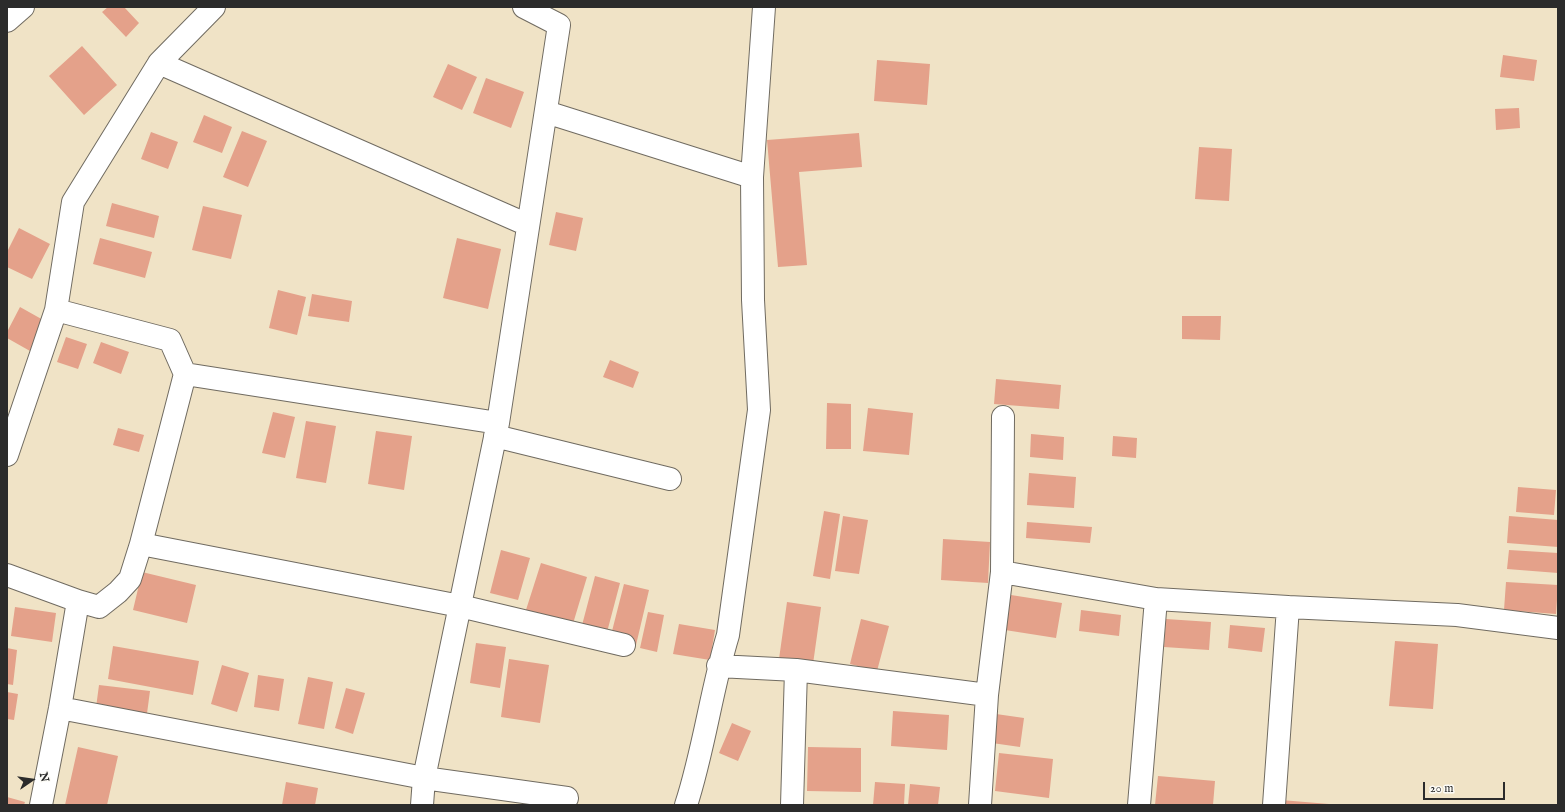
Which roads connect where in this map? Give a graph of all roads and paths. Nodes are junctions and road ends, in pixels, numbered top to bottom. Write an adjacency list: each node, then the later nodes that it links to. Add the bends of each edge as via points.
1 (23, 7): 5 (street)
2 (214, 7): 6 (street)
3 (524, 7): 7 (street, via 559,25)
4 (764, 7): 8 (street)
5 (7, 21)
6 (159, 62): 9 (street); 10 (street, via 73,202)
7 (546, 112): 8 (street); 9 (street)
8 (752, 177): 25 (street, via 753,300 759,410 728,635)
9 (528, 225): 13 (street)
10 (56, 310): 11 (street, via 170,340); 14 (street)
11 (185, 374): 13 (street); 16 (street)
12 (1003, 417): 17 (street)
13 (496, 430): 15 (street); 21 (street)
14 (7, 454)
15 (670, 479)
16 (141, 544): 20 (street, via 130,579 118,592 99,607); 21 (street)
17 (1002, 572): 19 (street); 27 (street)
18 (7, 575): 20 (street)
19 (1156, 599): 22 (street); 36 (street)
20 (78, 601): 28 (street)
21 (460, 606): 24 (street); 29 (street)
22 (1288, 607): 23 (street, via 1457,615); 37 (street)
23 (1558, 628)
24 (624, 645)
25 (718, 666): 26 (street); 33 (street)
26 (796, 670): 27 (street); 34 (street)
27 (987, 695): 35 (street)
28 (60, 708): 29 (street); 31 (street)
29 (424, 778): 30 (street); 32 (street)
30 (567, 798)
31 (41, 805)
32 (422, 805)
33 (686, 805)
34 (792, 805)
35 (980, 805)
36 (1139, 805)
37 (1274, 805)

